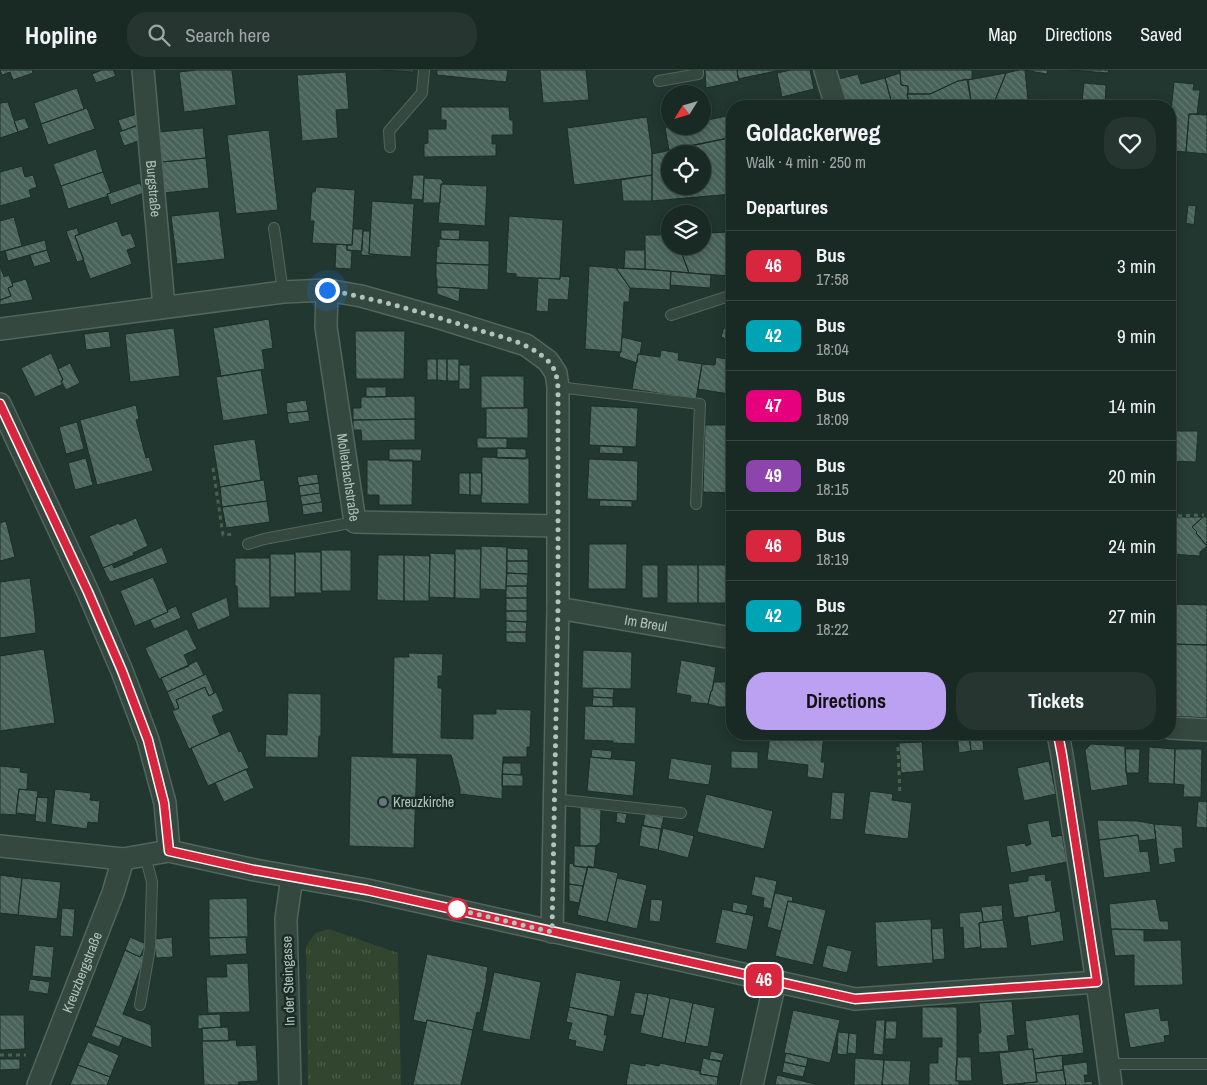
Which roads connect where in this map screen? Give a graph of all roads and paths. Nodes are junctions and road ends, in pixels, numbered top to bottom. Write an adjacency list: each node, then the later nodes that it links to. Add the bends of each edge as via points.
1 (143, 70): 12 (street, Burgstraße)
2 (424, 70): 7 (lane, via 422,93 389,131)
3 (698, 70): 5 (lane, via 698,74)
4 (825, 70): 6 (street)
5 (659, 81)
6 (834, 100)
7 (390, 147)
8 (274, 228): 10 (lane)
9 (327, 290): 10 (street); 15 (street, via 361,296 526,345 548,361 556,372); 21 (street, Mollerbachstraße, via 326,327)
10 (283, 292): 12 (street)
11 (726, 296): 13 (lane)
12 (164, 307): 14 (street)
13 (671, 315)
14 (0, 329)
15 (558, 387): 18 (lane, via 700,404); 22 (street)
16 (0, 404): 35 (street, via 88,592 145,731 164,803)
17 (213, 468): 23 (path, via 223,535 263,530)
18 (696, 504)
19 (1204, 515): 20 (path)
20 (1176, 516)
21 (355, 522): 22 (street, Mollerbachstraße); 23 (lane)
22 (557, 526): 25 (street)
23 (264, 539): 24 (lane)
24 (248, 544)
25 (558, 608): 26 (street, Im Breul); 32 (street)
26 (726, 637)
27 (1176, 728): 28 (street)
28 (1207, 730)
29 (899, 740): 31 (path)
30 (1059, 740): 41 (street)
31 (900, 795)
32 (554, 799): 33 (lane); 39 (street)
33 (681, 813)
34 (0, 846): 37 (street)
35 (169, 851): 36 (street); 38 (street)
36 (145, 855): 37 (street); 42 (lane, via 152,882 150,948)
37 (123, 858): 45 (street, Kreuzbergstraße, via 114,893)
38 (292, 877): 39 (street, via 367,890); 46 (street, In der Steingasse, via 286,920)
39 (552, 932): 40 (street)
40 (775, 982): 41 (street, via 855,999); 47 (street)
41 (1097, 982): 43 (street)
42 (140, 1005)
43 (1108, 1064): 44 (lane); 48 (street)
44 (1207, 1064)
45 (38, 1085)
46 (290, 1085)
47 (752, 1085)
48 (1111, 1085)

